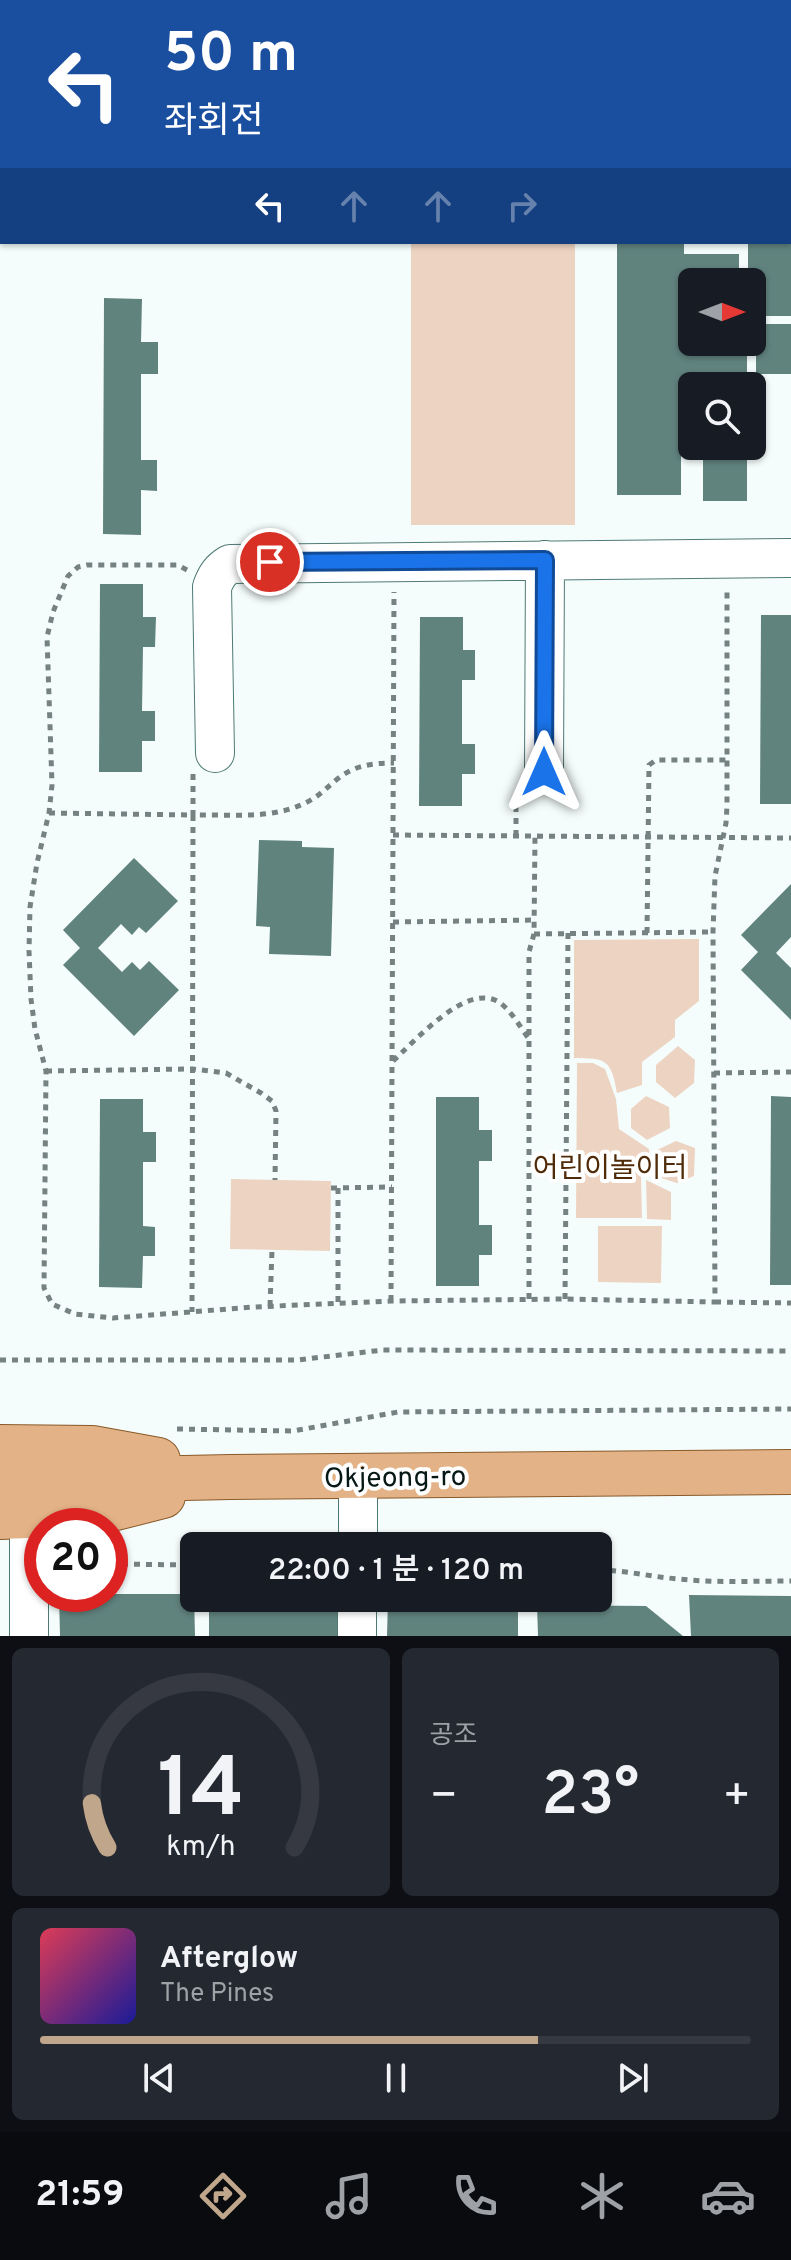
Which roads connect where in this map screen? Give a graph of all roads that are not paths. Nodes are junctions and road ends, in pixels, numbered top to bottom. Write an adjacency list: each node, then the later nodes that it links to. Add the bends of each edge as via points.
1 (791, 558): 2 (street)
2 (545, 560): 3 (street, via 230,564 212,587); 4 (street)
3 (204, 760)
4 (530, 774)
5 (0, 1447): 8 (main road, via 112,1450)
6 (791, 1472): 7 (main road, Okjeong-ro)
7 (358, 1476): 8 (main road, Okjeong-ro); 11 (street)
8 (230, 1477): 9 (main road, Okjeong-ro); 10 (main road, via 108,1510)
9 (0, 1482)
10 (14, 1517): 13 (street)
11 (358, 1532)
12 (357, 1612): 14 (street)
13 (29, 1636)
14 (357, 1636)

